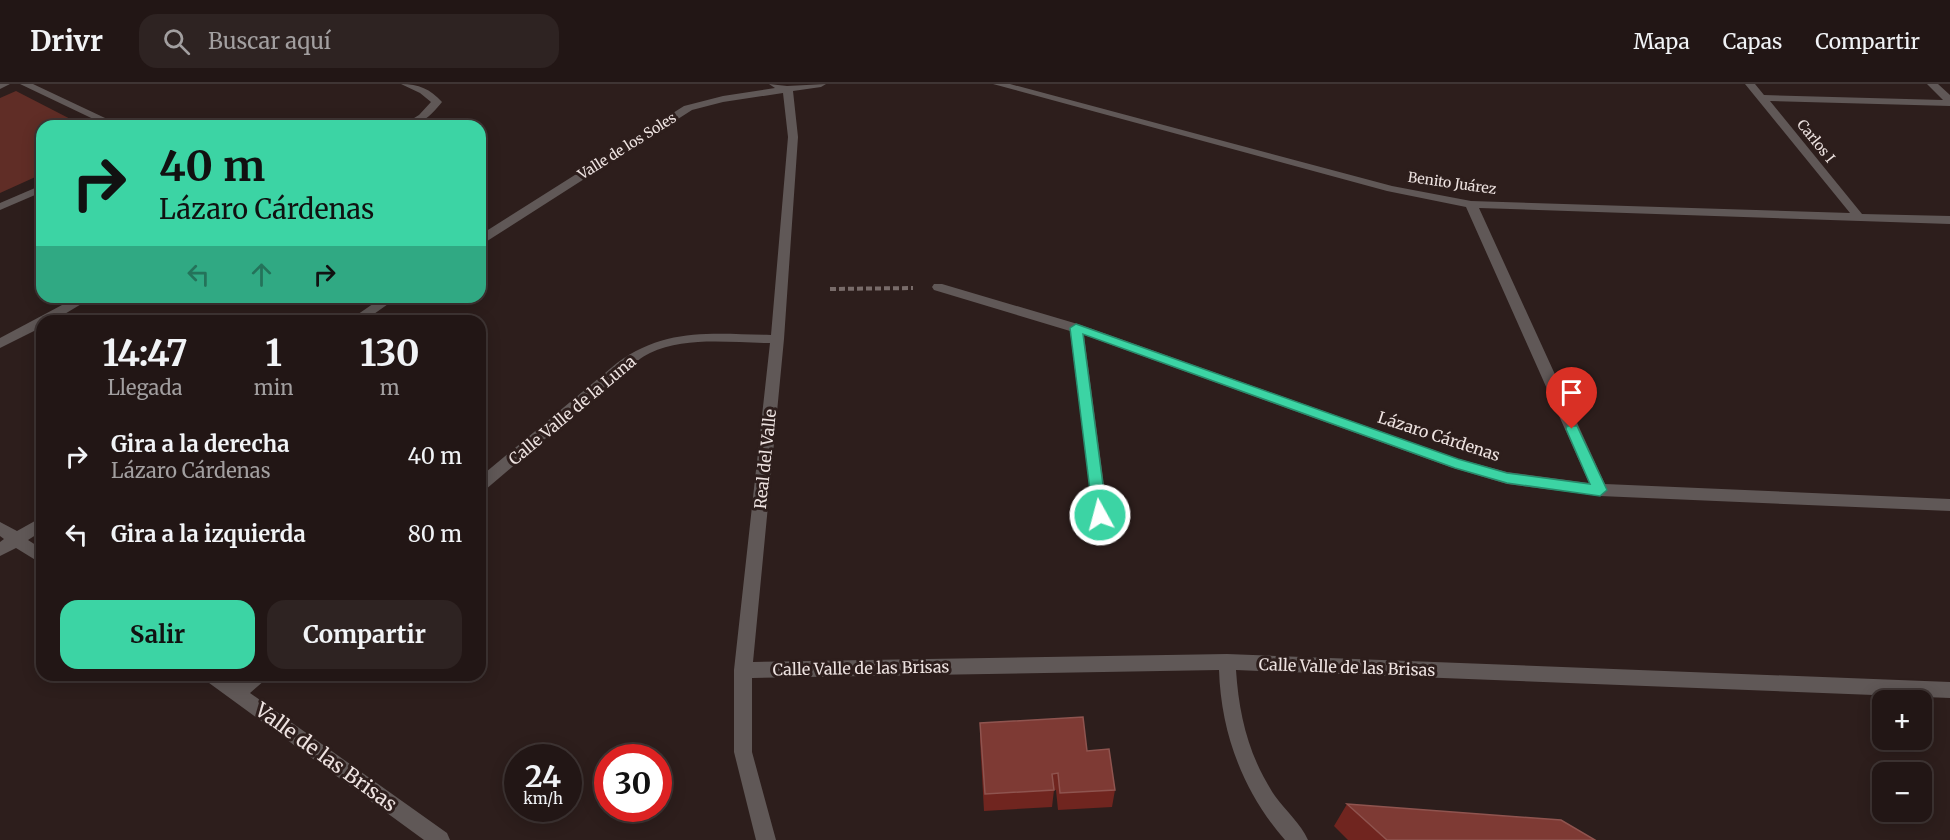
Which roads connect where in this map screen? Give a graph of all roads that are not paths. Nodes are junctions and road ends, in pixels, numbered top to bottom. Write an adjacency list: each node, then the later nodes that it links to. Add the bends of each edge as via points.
1 (5, 84): 8 (street)
2 (25, 84): 12 (street)
3 (406, 84): 13 (street, via 437,102)
4 (821, 84): 9 (street, Valle de los Soles)
5 (998, 84): 15 (street, Benito Juárez, via 1391,189)
6 (1750, 84): 10 (street, Carlos I)
7 (1932, 84): 11 (street)
8 (0, 86)
9 (781, 87): 19 (street, Valle de los Soles, via 688,108); 27 (street, Real del Valle, via 793,137)
10 (1762, 98): 11 (street); 17 (street, Carlos I)
11 (1950, 102)
12 (104, 120)
13 (417, 120)
14 (36, 191): 16 (street)
15 (1471, 204): 17 (street, Benito Juárez); 30 (street)
16 (0, 207)
17 (1859, 217): 18 (street, Benito Juárez)
18 (1950, 220)
19 (486, 236)
20 (938, 287): 26 (street, Lázaro Cárdenas)
21 (76, 303): 23 (street)
22 (383, 303): 24 (street)
23 (53, 315)
24 (364, 315)
25 (36, 324): 28 (street)
26 (1076, 328): 30 (street, Lázaro Cárdenas, via 1455,463 1507,478); 32 (street)
27 (777, 339): 29 (street, Calle Valle de la Luna, via 698,340 647,349); 39 (street, Real del Valle)
28 (0, 344)
29 (486, 481)
30 (1600, 490): 31 (street, Lázaro Cárdenas)
31 (1950, 505)
32 (1100, 515)
33 (36, 527): 35 (street)
34 (0, 528): 35 (street)
35 (16, 540): 36 (street); 37 (street)
36 (0, 550)
37 (36, 554)
38 (1227, 662): 39 (street, Calle Valle de las Brisas); 42 (street, Calle Valle de las Brisas); 46 (street, via 1232,718 1251,772)
39 (743, 670): 45 (street, Real del Valle, via 743,752)
40 (220, 681): 43 (street, Valle de las Brisas)
41 (252, 681): 43 (street)
42 (1950, 690)
43 (237, 693): 44 (street, Valle de las Brisas)
44 (440, 840)
45 (765, 840)
46 (1298, 840)

